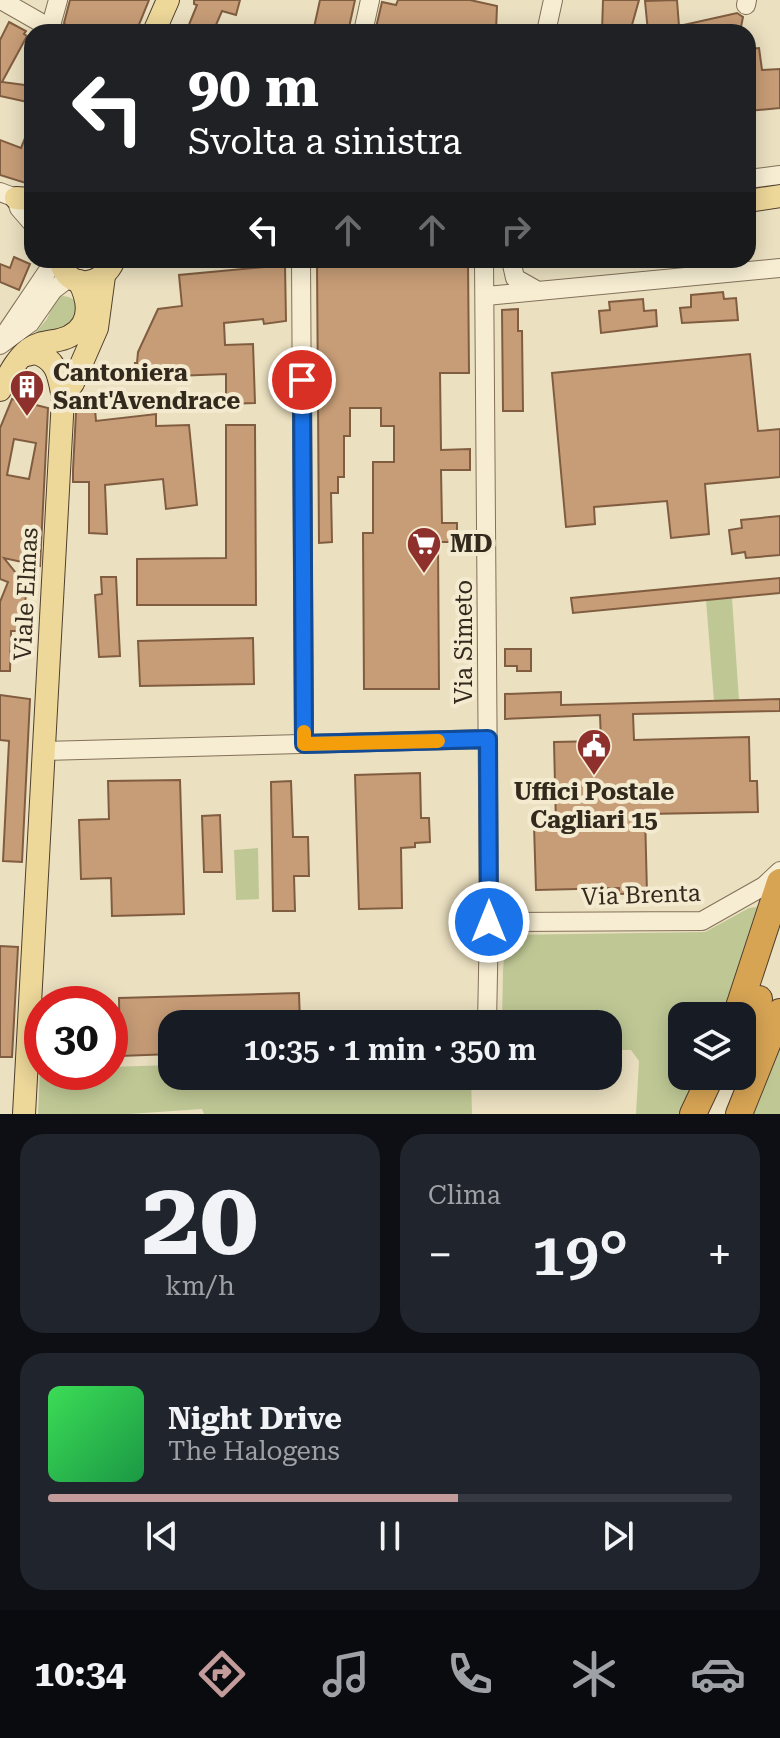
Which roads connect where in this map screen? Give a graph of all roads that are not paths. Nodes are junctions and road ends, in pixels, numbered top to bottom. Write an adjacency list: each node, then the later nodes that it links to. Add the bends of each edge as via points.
1 (1, 0): 6 (street)
2 (58, 0): 7 (street)
3 (168, 0): 8 (main road)
4 (370, 0): 9 (street)
5 (553, 0): 10 (street)
6 (41, 24)
7 (54, 24)
8 (158, 24)
9 (365, 24)
10 (548, 24)
11 (780, 175): 12 (street)
12 (756, 178)
13 (780, 196): 14 (main road)
14 (756, 200)
15 (109, 268): 21 (main road, via 95,281); 27 (main road, Viale Elmas, via 97,328)
16 (301, 268): 29 (street)
17 (484, 268): 23 (street, Via Simeto)
18 (505, 268): 23 (street)
19 (512, 268): 22 (street, via 515,278)
20 (780, 268): 22 (street)
21 (66, 270): 24 (street, via 30,323); 25 (main road, via 86,295 88,308 79,329 37,344)
22 (538, 291): 23 (street)
23 (486, 296): 28 (street, Via Simeto)
24 (0, 343)
25 (22, 356): 26 (main road); 27 (main road, via 35,353 52,362)
26 (0, 390)
27 (63, 398): 30 (main road, Viale Elmas)
28 (488, 739): 29 (street); 33 (street, Via Simeto)
29 (304, 744): 30 (street)
30 (44, 751): 41 (main road, Viale Elmas)
31 (780, 871): 33 (street, Via Brenta, via 702,921)
32 (780, 882): 35 (highway)
33 (489, 922): 37 (street, Via Simeto)
34 (780, 935): 36 (highway)
35 (741, 1002)
36 (756, 1003)
37 (487, 1010)
38 (780, 1012): 44 (highway)
39 (704, 1090): 42 (highway)
40 (722, 1090): 43 (highway)
41 (24, 1114)
42 (693, 1114)
43 (712, 1114)
44 (739, 1114)

